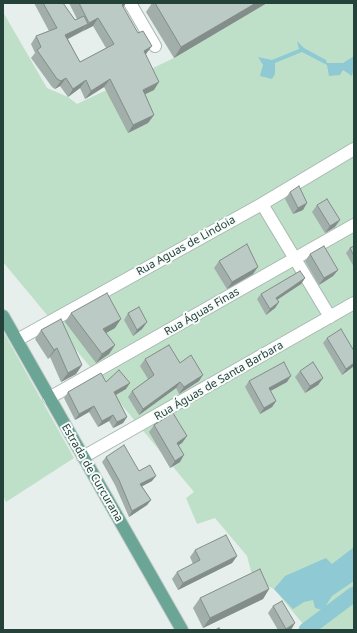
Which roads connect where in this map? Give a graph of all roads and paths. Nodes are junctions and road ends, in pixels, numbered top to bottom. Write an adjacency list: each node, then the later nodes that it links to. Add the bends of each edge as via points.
1 (130, 3): 2 (street)
2 (155, 46)
3 (354, 149): 4 (street, Rua Aguas de Lindoia)
4 (262, 204): 6 (street); 10 (street, Rua Aguas de Lindoia)
5 (354, 225): 6 (street, Rua Águas Finas)
6 (295, 259): 9 (street); 11 (street, Rua Águas Finas)
7 (354, 303): 9 (street, Rua Águas de Santa Barbara)
8 (3, 316): 10 (main road, Estrada de Curcurana)
9 (330, 317): 12 (street, Rua Águas de Santa Barbara)
10 (17, 340): 11 (main road, Estrada de Curcurana)
11 (49, 398): 12 (main road, Estrada de Curcurana)
12 (83, 457): 13 (main road, Estrada de Curcurana)
13 (182, 630)

